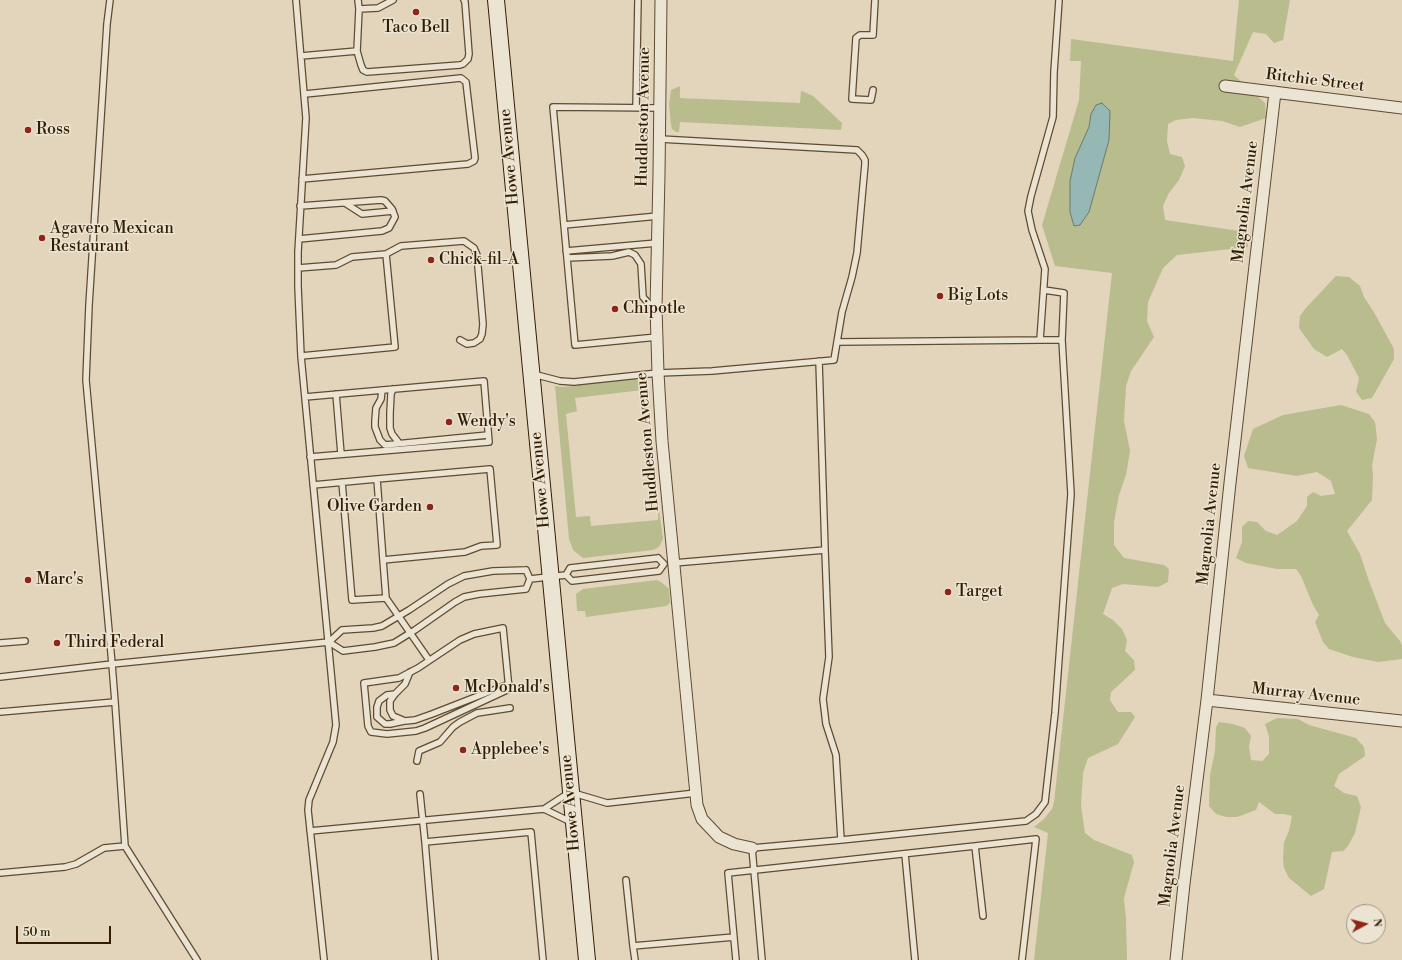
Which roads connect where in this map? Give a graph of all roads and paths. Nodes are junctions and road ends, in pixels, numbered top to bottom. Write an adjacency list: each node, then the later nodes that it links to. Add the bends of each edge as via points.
1 (110, 0): 69 (lane, via 86,380)
2 (296, 0): 13 (lane)
3 (358, 0): 11 (lane)
4 (393, 0): 11 (lane, via 378,8)
5 (464, 0): 12 (lane, via 469,54 464,64 367,72 363,70)
6 (496, 0): 43 (street, Howe Avenue)
7 (638, 0): 18 (lane)
8 (661, 0): 19 (street, Huddleston Avenue)
9 (875, 0): 15 (lane, via 873,35 860,35 856,38 852,99 870,100)
10 (1059, 0): 34 (lane, via 1053,117 1028,211 1045,269)
11 (359, 9): 12 (lane)
12 (357, 51): 13 (lane)
13 (301, 56): 17 (lane)
14 (1225, 86): 16 (street, Ritchie Street)
15 (873, 90)
16 (1275, 92): 20 (street, Ritchie Street); 74 (street, Magnolia Avenue)
17 (305, 94): 22 (lane, via 306,130); 22 (lane, via 461,78 466,82 475,158 468,164)
18 (636, 108): 19 (lane); 27 (lane, via 553,107)
19 (660, 108): 21 (street, Huddleston Avenue)
20 (1402, 108)
21 (660, 139): 26 (street, Huddleston Avenue); 40 (lane, via 857,150 862,155 865,164 856,253)
22 (302, 179): 24 (lane)
23 (345, 203): 24 (lane); 25 (lane, via 362,214); 25 (lane, via 381,200 389,204)
24 (300, 206): 28 (lane)
25 (393, 211): 28 (lane, via 394,221 389,228 382,231)
26 (658, 216): 27 (lane); 29 (street, Huddleston Avenue)
27 (564, 225): 30 (lane)
28 (299, 239): 33 (lane)
29 (657, 243): 30 (lane); 35 (street, Huddleston Avenue)
30 (566, 251): 32 (lane)
31 (386, 254): 33 (lane, via 352,257 336,265); 37 (lane, via 401,246 464,241 474,248 477,255 482,334 474,343 467,344); 41 (lane, via 395,347)
32 (567, 258): 35 (lane, via 612,256 629,252 635,255 641,264 643,297 650,305); 36 (lane, via 575,345)
33 (298, 268): 41 (lane)
34 (1044, 290): 38 (lane); 39 (lane, via 1064,293)
35 (656, 307): 36 (street, Huddleston Avenue)
36 (657, 337): 44 (street, Huddleston Avenue)
37 (460, 340)
38 (1040, 340): 39 (lane); 40 (lane)
39 (1062, 340): 88 (lane, via 1071,494 1055,713 1045,802 1036,814 1026,821)
40 (837, 342): 42 (lane, via 834,360)
41 (301, 356): 48 (lane)
42 (819, 361): 44 (lane, via 712,371); 56 (lane)
43 (531, 373): 44 (lane, via 560,382 574,382); 60 (street, Howe Avenue)
44 (658, 373): 58 (street, Huddleston Avenue)
45 (393, 389): 46 (lane); 49 (lane, via 484,381); 50 (lane, via 390,428)
46 (382, 390): 47 (lane); 50 (lane, via 375,414 377,433 385,445)
47 (336, 394): 48 (lane); 51 (lane)
48 (305, 397): 52 (lane)
49 (488, 435): 50 (lane); 51 (lane, via 489,442)
50 (399, 443)
51 (341, 454): 52 (lane)
52 (310, 457): 55 (lane)
53 (377, 479): 54 (lane); 57 (lane); 57 (lane, via 490,469 497,545 481,546 465,552)
54 (342, 482): 55 (lane); 62 (lane, via 352,600)
55 (313, 485): 67 (lane)
56 (826, 550): 58 (lane); 88 (lane, via 829,656 823,699 826,724 836,755)
57 (383, 560): 62 (lane)
58 (674, 563): 82 (street, Huddleston Avenue)
59 (566, 575): 59 (lane, via 572,581 660,570 664,564 658,558 570,568); 60 (lane)
60 (550, 577): 61 (lane); 81 (street, Howe Avenue)
61 (530, 579): 63 (lane, via 526,570 464,576); 64 (lane, via 526,589 464,598)
62 (386, 598): 63 (lane)
63 (400, 616): 64 (lane); 67 (lane, via 382,626 342,630)
64 (410, 632): 67 (lane, via 394,643 375,648 343,651); 68 (lane)
65 (25, 640): 66 (lane)
66 (0, 642)
67 (328, 642): 69 (lane); 87 (lane, via 336,732 309,800)
68 (429, 660): 70 (lane); 72 (lane, via 467,637 503,628)
69 (112, 664): 71 (lane); 75 (lane)
70 (410, 672): 72 (lane, via 399,678 364,683 368,726 371,732 386,734 425,728 509,689); 73 (lane, via 405,684)
71 (0, 677)
72 (509, 684): 78 (lane, via 432,714)
73 (395, 694): 78 (lane, via 390,701 390,710 393,716); 78 (lane, via 387,695 379,701 376,707 377,717 385,724)
74 (1208, 700): 79 (street, Murray Avenue); 110 (street, Magnolia Avenue)
75 (115, 702): 77 (lane); 90 (lane)
76 (510, 708): 80 (lane, via 477,713 460,722 440,742 419,751)
77 (0, 712)
78 (405, 721)
79 (1402, 721)
80 (417, 761)
81 (570, 792): 82 (lane, via 607,803); 84 (lane); 86 (street, Howe Avenue)
82 (696, 793): 92 (street, Huddleston Avenue, via 698,811 712,831 734,844)
83 (420, 794): 85 (lane)
84 (544, 809): 85 (lane); 86 (lane)
85 (423, 821): 87 (lane); 89 (lane)
86 (573, 824): 104 (street, Howe Avenue)
87 (310, 831): 101 (lane)
88 (841, 840): 92 (lane)
89 (425, 842): 102 (lane); 103 (lane, via 531,832)
90 (125, 846): 95 (lane, via 104,848 76,864 65,867); 100 (lane)
91 (975, 846): 93 (lane); 97 (lane); 109 (lane, via 1036,839)
92 (752, 848): 94 (lane)
93 (904, 854): 94 (lane); 108 (lane)
94 (754, 871): 98 (lane, via 728,873); 107 (lane)
95 (0, 873)
96 (626, 880): 99 (lane)
97 (983, 916)
98 (734, 937): 99 (lane); 106 (lane)
99 (633, 946): 105 (lane)
100 (197, 960)
101 (324, 960)
102 (435, 960)
103 (543, 960)
104 (586, 960)
105 (635, 960)
106 (736, 960)
107 (762, 960)
108 (915, 960)
109 (1022, 960)
110 (1176, 960)

